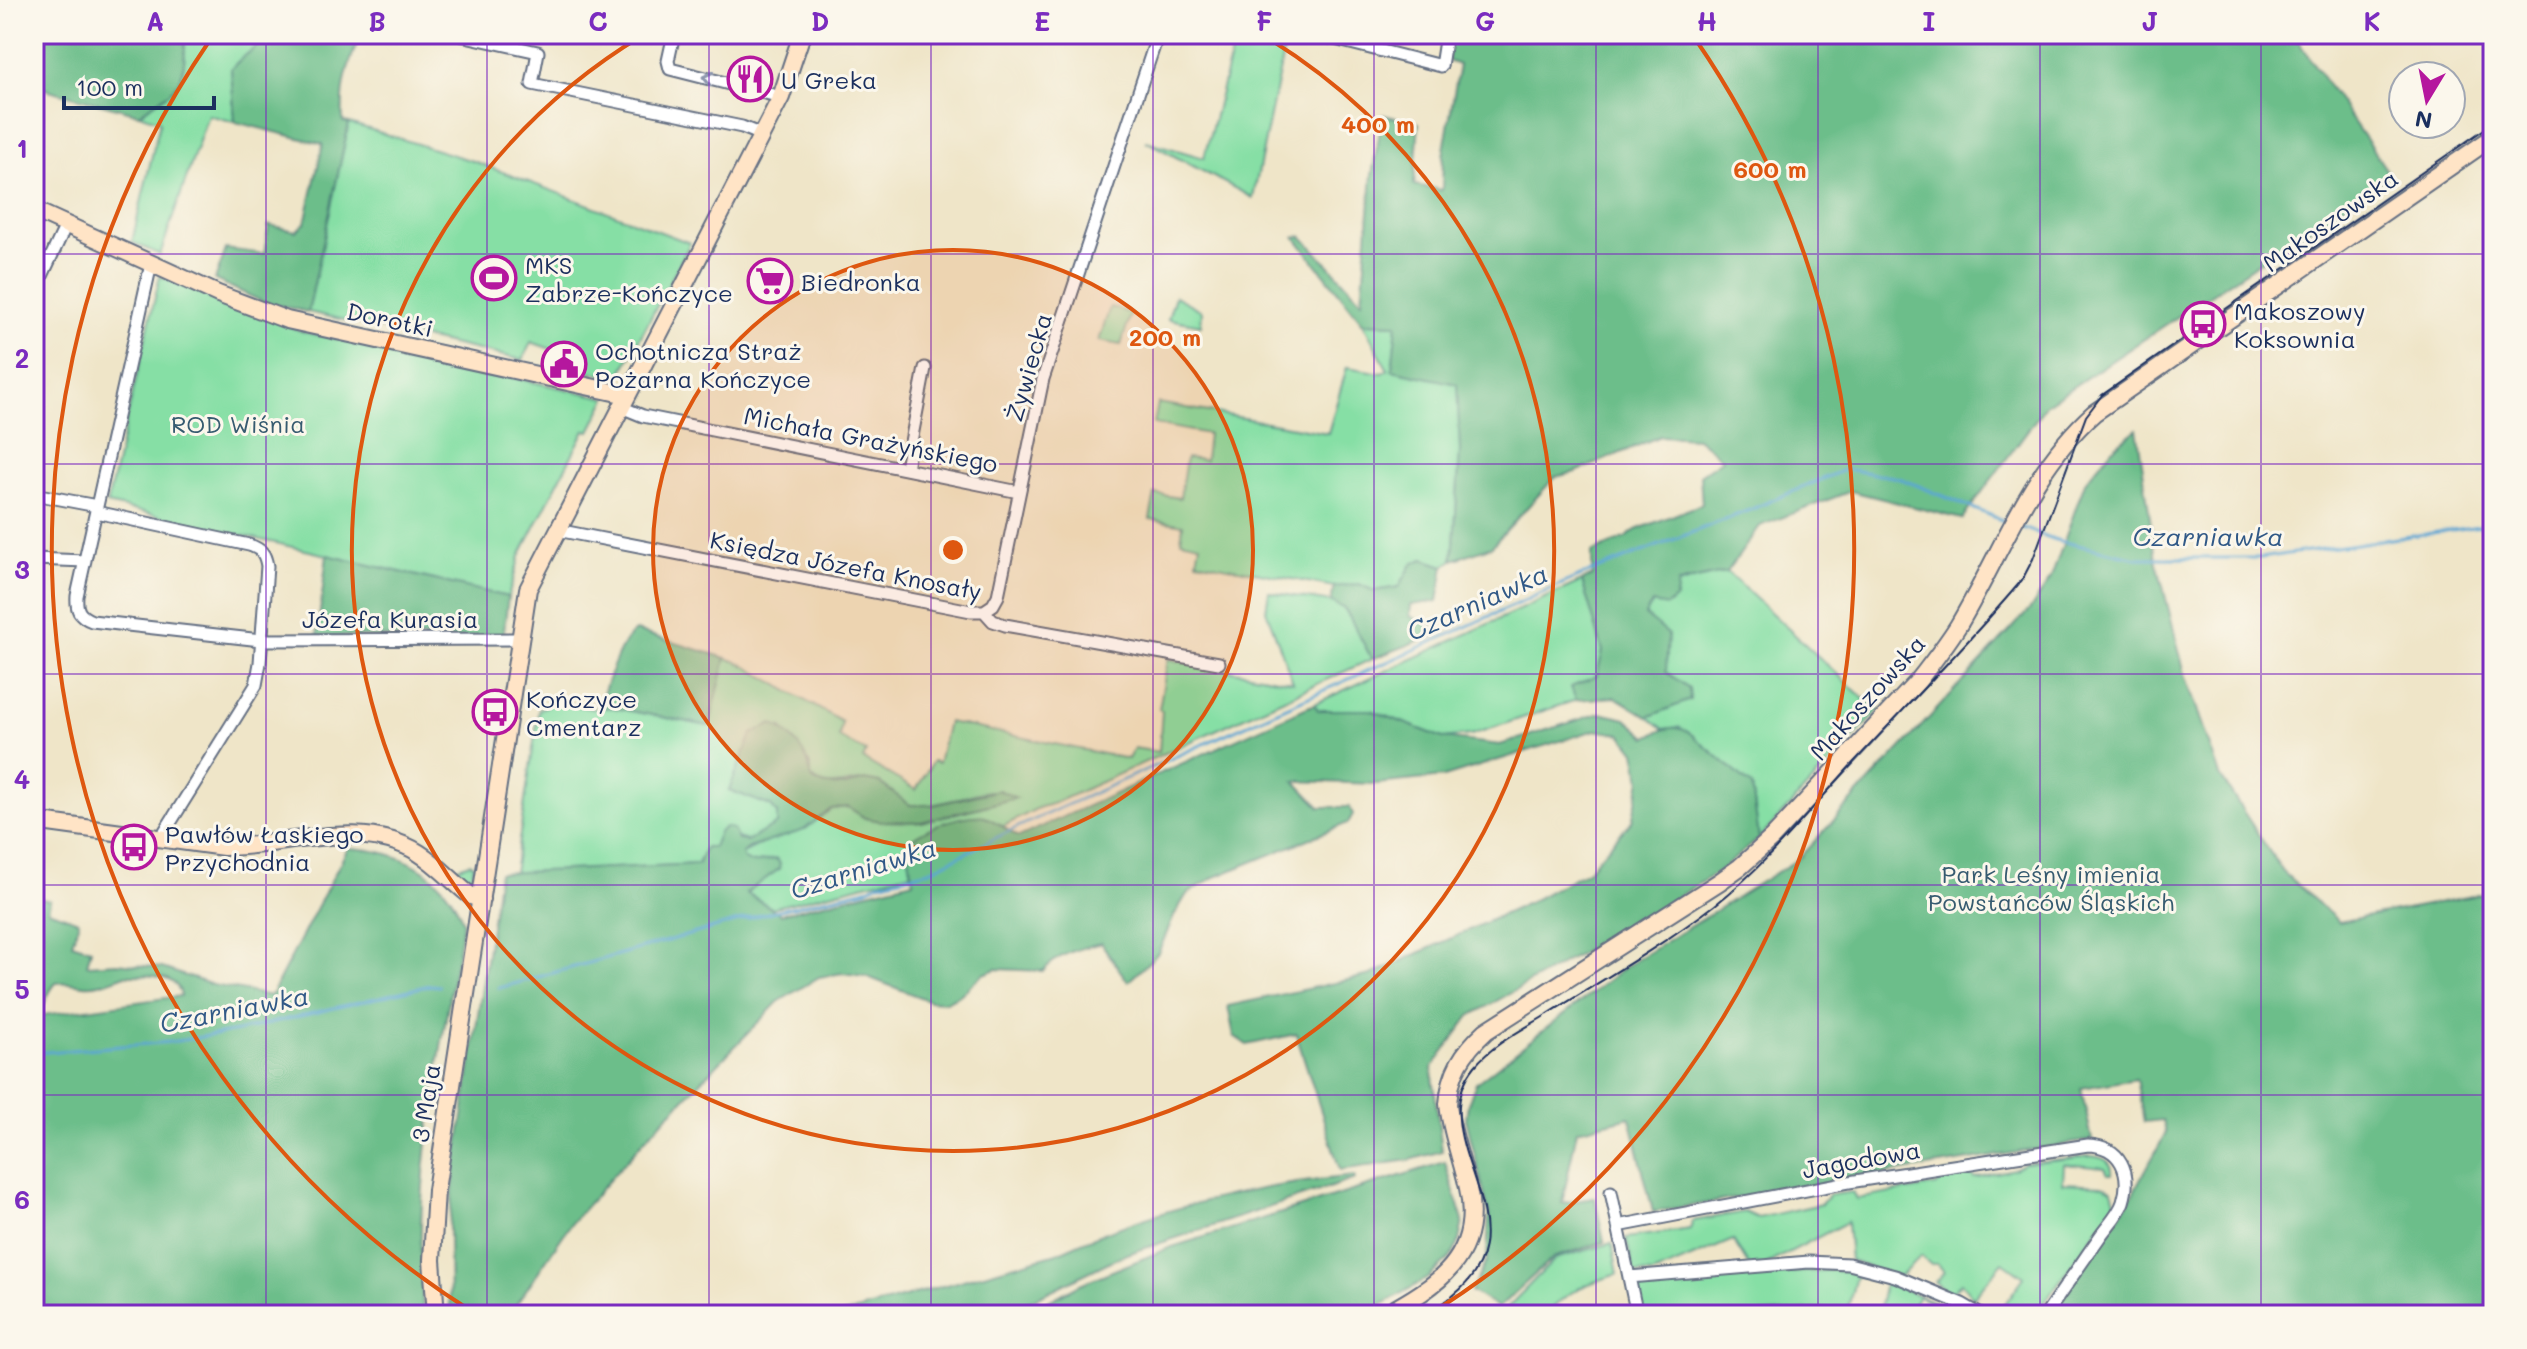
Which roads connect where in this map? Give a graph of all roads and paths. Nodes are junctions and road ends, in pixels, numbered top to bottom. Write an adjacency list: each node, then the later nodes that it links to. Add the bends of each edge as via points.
1 (456, 34): 8 (street, via 538,52 532,84)
2 (674, 34): 7 (street, one-way to 2, via 670,69)
3 (802, 34): 7 (main road, 3 Maja)
4 (1158, 34): 17 (street, Żywiecka, via 1043,379)
5 (1317, 34): 6 (street, via 1441,66)
6 (1446, 34)
7 (781, 97): 8 (main road, 3 Maja)
8 (762, 135): 15 (main road, 3 Maja)
9 (2493, 137): 34 (main road, Makoszowska, via 2094,413 2059,448 1958,626 1918,681 1757,853 1486,1031 1463,1054 1448,1104 1471,1204 1469,1234 1443,1279)
10 (34, 210): 11 (main road, Dorotki)
11 (66, 225): 12 (main road, Dorotki); 13 (street)
12 (151, 264): 15 (main road, Dorotki, via 307,326); 19 (street)
13 (34, 293)
14 (925, 368): 16 (street)
15 (624, 401): 16 (street, Michała Grażyńskiego, via 643,416); 20 (main road, 3 Maja)
16 (906, 468): 17 (street, Michała Grażyńskiego)
17 (1019, 492): 23 (street, Żywiecka, via 998,596)
18 (34, 494): 19 (street)
19 (97, 509): 22 (street); 25 (street, via 260,549 267,566)
20 (557, 530): 23 (street, Księdza Józefa Knosały); 24 (main road, 3 Maja, via 528,589)
21 (34, 559): 22 (street)
22 (85, 561): 25 (street, Józefa Kurasia, via 77,605 83,617)
23 (984, 611): 26 (street, Księdza Józefa Knosały, via 1005,625)
24 (519, 639): 25 (street, Józefa Kurasia); 29 (main road, 3 Maja)
25 (261, 640): 28 (street, via 256,685)
26 (1219, 663)
27 (34, 821): 28 (main road)
28 (164, 840): 29 (main road, via 244,847 336,836 373,838 419,853)
29 (481, 899): 33 (main road, 3 Maja, via 434,1208)
30 (1611, 1192): 31 (street)
31 (1618, 1226): 32 (street); 37 (street, Jagodowa, via 1849,1182 2099,1145 2112,1151 2124,1170 2122,1205)
32 (1629, 1277): 35 (street); 36 (street, via 1809,1262 1849,1264 1895,1276)
33 (436, 1315)
34 (1384, 1315)
35 (1637, 1315)
36 (1981, 1315)
37 (2046, 1315)

